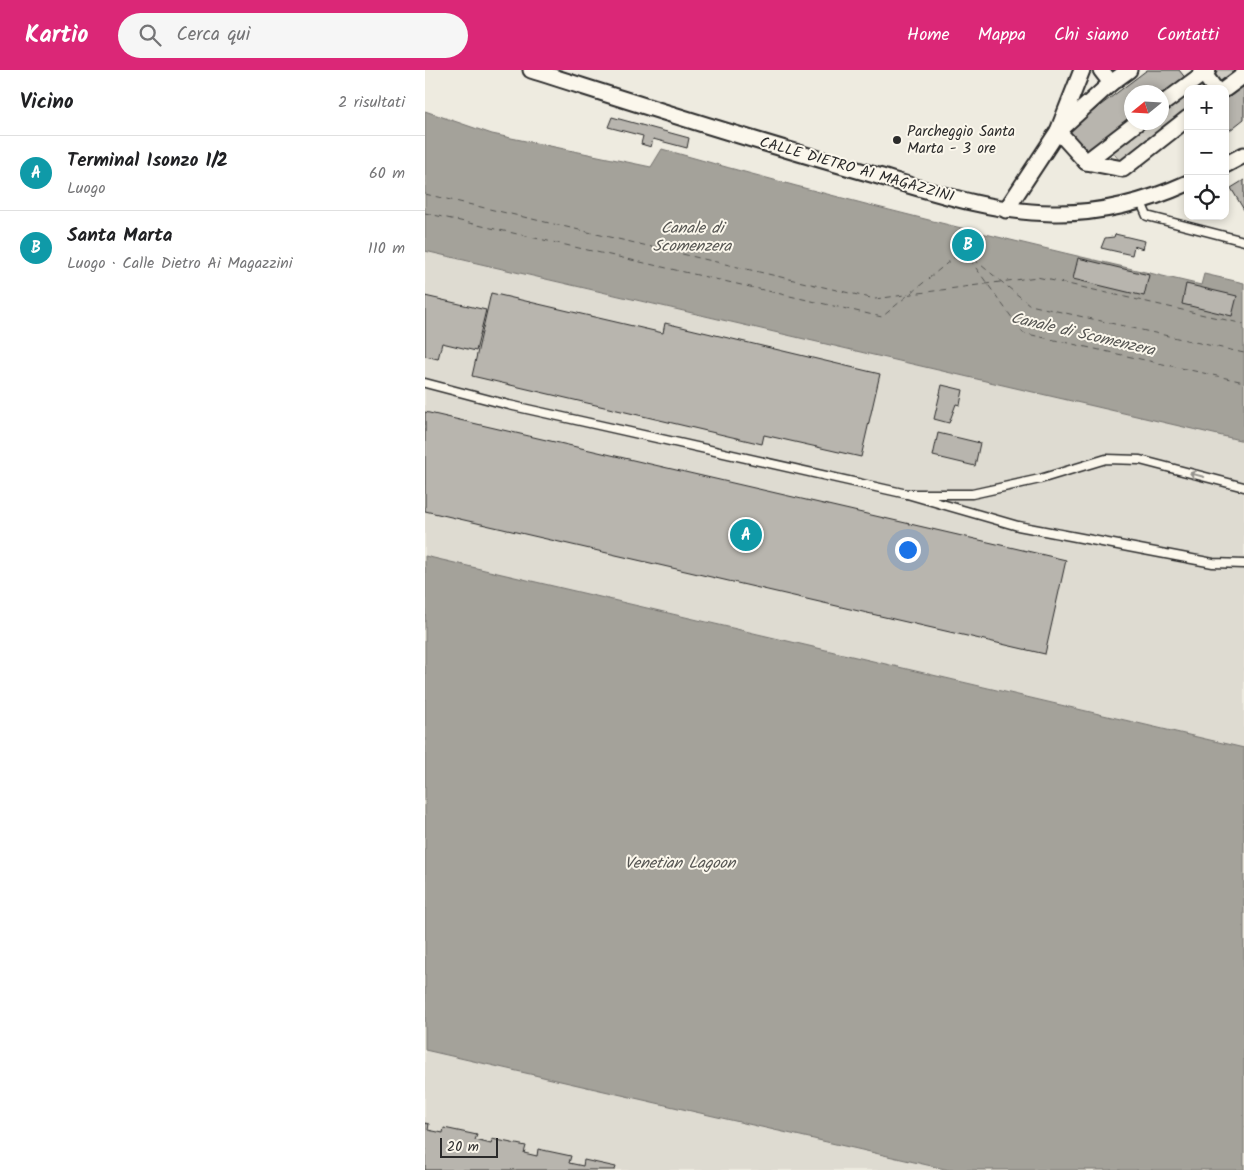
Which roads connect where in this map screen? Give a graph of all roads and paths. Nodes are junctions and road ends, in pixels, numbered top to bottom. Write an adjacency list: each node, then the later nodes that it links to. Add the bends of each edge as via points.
1 (531, 70): 21 (street, CALLE DIETRO AI MAGAZZINI, via 792,152)
2 (1082, 70): 13 (street)
3 (1101, 70): 7 (street)
4 (1129, 70): 7 (street)
5 (1204, 71): 8 (street); 10 (street)
6 (1244, 75): 9 (street)
7 (1111, 83): 13 (street)
8 (1213, 85)
9 (1229, 86)
10 (1169, 99)
11 (1184, 121): 18 (street)
12 (1129, 130): 14 (street)
13 (1058, 131): 16 (street); 21 (street)
14 (1107, 147): 16 (street); 18 (street)
15 (1244, 155): 17 (street)
16 (1086, 162): 18 (street)
17 (1229, 163)
18 (1123, 168)
19 (1184, 184): 20 (street, CALLE DIETRO AI MAGAZZINI)
20 (1140, 200): 21 (street, CALLE DIETRO AI MAGAZZINI, via 1074,213); 22 (lane, via 1147,216)
21 (1006, 210)
22 (1244, 241)
23 (425, 384): 25 (lane)
24 (1244, 487): 25 (lane, one-way to 25, via 1140,460 1106,459 1040,479 972,494)
25 (907, 494): 26 (lane, via 1018,526 1213,563)
26 (1244, 564)

